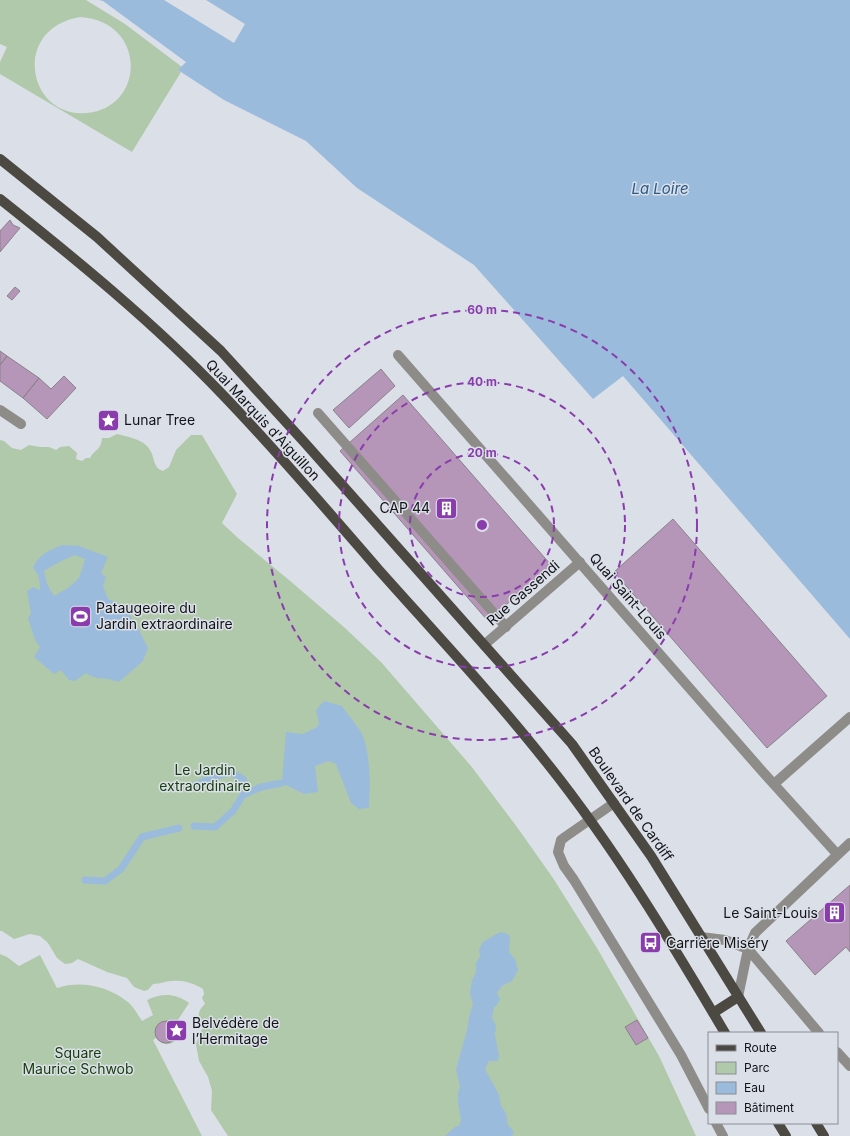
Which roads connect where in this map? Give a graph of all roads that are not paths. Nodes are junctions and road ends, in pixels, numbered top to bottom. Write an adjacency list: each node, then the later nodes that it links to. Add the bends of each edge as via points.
1 (0, 159): 8 (main road, Quai Marquis d'Aiguillon, via 97,236 221,351)
2 (0, 199): 14 (main road, Quai Marquis d'Aiguillon, via 72,256 141,316 222,393 481,685 547,763)
3 (398, 355): 7 (street, Quai Saint-Louis)
4 (0, 410): 6 (street)
5 (318, 413): 9 (street)
6 (21, 424)
7 (580, 562): 9 (street, Rue Gassendi); 12 (street, Quai Saint-Louis)
8 (453, 610): 10 (main road, Boulevard de Cardiff)
9 (506, 627): 10 (street, Rue Gassendi)
10 (484, 645): 13 (main road, Boulevard de Cardiff, via 572,744)
11 (850, 717): 12 (street)
12 (774, 784): 16 (street, Quai Saint-Louis)
13 (614, 803): 14 (street); 17 (main road, Boulevard de Cardiff, via 652,856)
14 (589, 820): 20 (main road, via 642,898); 26 (street, via 565,836 558,852 564,866 681,1055)
15 (850, 842): 16 (street)
16 (837, 854): 18 (street, via 755,933)
17 (701, 937): 18 (street, via 725,940); 19 (main road, Boulevard de Cardiff)
18 (748, 950): 19 (street); 23 (street)
19 (738, 997): 20 (main road); 22 (main road, Boulevard de Cardiff)
20 (713, 1013): 21 (main road)
21 (724, 1032)
22 (760, 1032)
23 (818, 1032)
24 (838, 1053): 25 (street)
25 (850, 1066)
26 (708, 1107)
27 (717, 1124): 30 (street)
28 (779, 1124): 31 (main road)
29 (817, 1124): 32 (main road)
30 (723, 1136)
31 (786, 1136)
32 (824, 1136)

